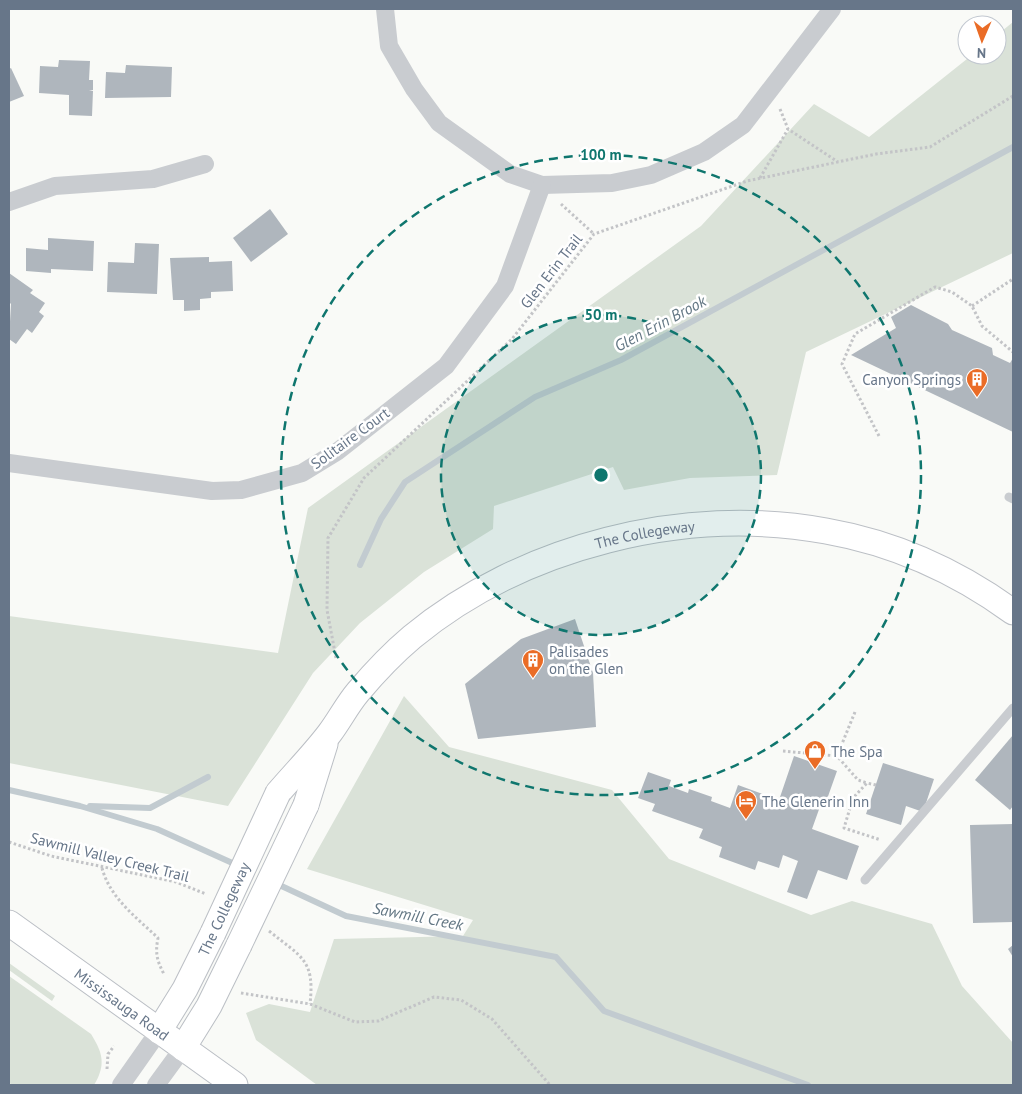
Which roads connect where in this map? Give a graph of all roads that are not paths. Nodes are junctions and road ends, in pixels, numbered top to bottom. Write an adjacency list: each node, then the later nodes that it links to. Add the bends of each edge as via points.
1 (385, 9): 4 (street, via 388,46 439,122 510,174)
2 (832, 9): 4 (street, via 743,125 704,152 642,177 612,183)
3 (205, 164): 5 (street, via 153,179 55,186)
4 (542, 185): 6 (street, Solitaire Court, via 505,286 446,366 338,451 302,473 241,490 212,491)
5 (9, 202)
6 (9, 463)
7 (1013, 612): 9 (street, The Collegeway, via 956,576 921,559 881,544 826,531 756,524 693,526 638,533 540,561 482,588 443,613 385,663 358,692)
8 (1013, 708): 10 (lane)
9 (328, 735): 12 (street, The Collegeway, bridge, via 278,793 213,933 185,989); 13 (street, The Collegeway, bridge, via 306,805 240,945)
10 (866, 880)
11 (9, 923): 12 (street, Mississauga Road)
12 (159, 1031): 13 (street, Mississauga Road); 14 (street, The Collegeway)
13 (183, 1048): 15 (street, The Collegeway); 16 (street, Mississauga Road)
14 (121, 1085)
15 (156, 1085)
16 (235, 1085)

